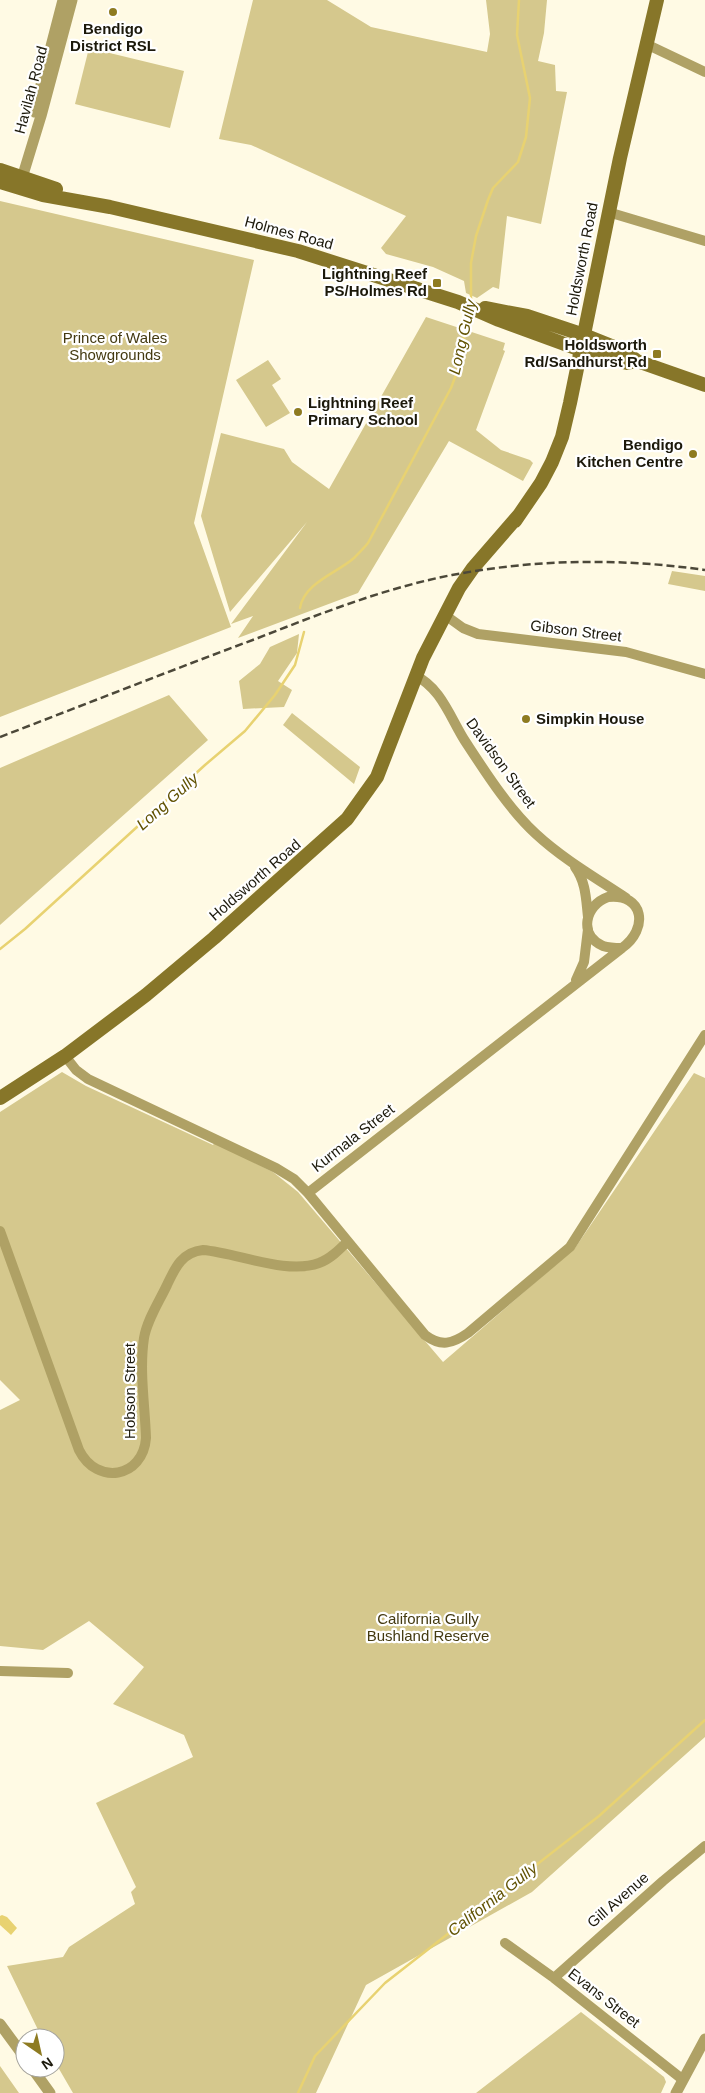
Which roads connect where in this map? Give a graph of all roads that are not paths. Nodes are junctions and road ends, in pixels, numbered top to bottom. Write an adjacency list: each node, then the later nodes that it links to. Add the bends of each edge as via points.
1 (63, 0): 7 (street, Havilah Road, via 26,146)
2 (72, 0): 7 (street, Havilah Road, via 41,116)
3 (657, 0): 4 (main road, Holdsworth Road)
4 (646, 44): 5 (street); 8 (main road, Holdsworth Road)
5 (705, 72)
6 (0, 170): 7 (main road, Holmes Road)
7 (13, 182): 10 (main road, Holmes Road, via 280,246)
8 (608, 212): 9 (street); 11 (main road, Holdsworth Road)
9 (705, 240)
10 (469, 306): 11 (main road, Holmes Road, via 527,316); 12 (main road, Holmes Road)
11 (584, 335): 12 (main road, Holdsworth Road); 13 (main road, Holmes Road, via 624,351)
12 (581, 350): 13 (main road, Holmes Road, via 617,361); 15 (main road, Holdsworth Road, via 557,450 544,478 492,556)
13 (637, 361): 14 (main road, Holmes Road)
14 (705, 385)
15 (445, 616): 16 (street, Gibson Street, via 478,634 626,652); 17 (main road, Holdsworth Road)
16 (705, 674)
17 (416, 676): 18 (street, Davidson Street, via 435,690 466,742 519,815 536,834); 24 (main road, Holdsworth Road, via 377,777 347,819 174,972)
18 (571, 862): 19 (street, Davidson Street); 20 (street, Davidson Street, via 582,881)
19 (626, 898): 20 (street, via 608,897 598,901 590,910); 21 (street, via 634,903 639,926 632,940)
20 (588, 923): 21 (street, via 594,939 601,945); 22 (street, Kurmala Street, via 582,971)
21 (622, 948): 22 (street, Kurmala Street)
22 (568, 991): 26 (street, Kurmala Street)
23 (705, 1036): 28 (street, via 570,1247 460,1338 438,1344 425,1335)
24 (65, 1056): 25 (main road, Holdsworth Road); 26 (street, Kurmala Street, via 88,1079 276,1168)
25 (0, 1098)
26 (308, 1193): 28 (street)
27 (0, 1231): 28 (street, Hobson Street, via 79,1450 92,1467 109,1474 133,1466 145,1449 144,1337 179,1262 193,1252 203,1250 304,1266 326,1260)
28 (347, 1242)
29 (0, 1671): 30 (street)
30 (68, 1673)
31 (705, 1846): 33 (street, Gill Avenue)
32 (505, 1943): 33 (street, Evans Street)
33 (554, 1978): 38 (street, Evans Street)
34 (0, 2024): 36 (street)
35 (705, 2040): 38 (street)
36 (15, 2044)
37 (39, 2078): 39 (street)
38 (682, 2079): 40 (street)
39 (50, 2093)
40 (676, 2093)

